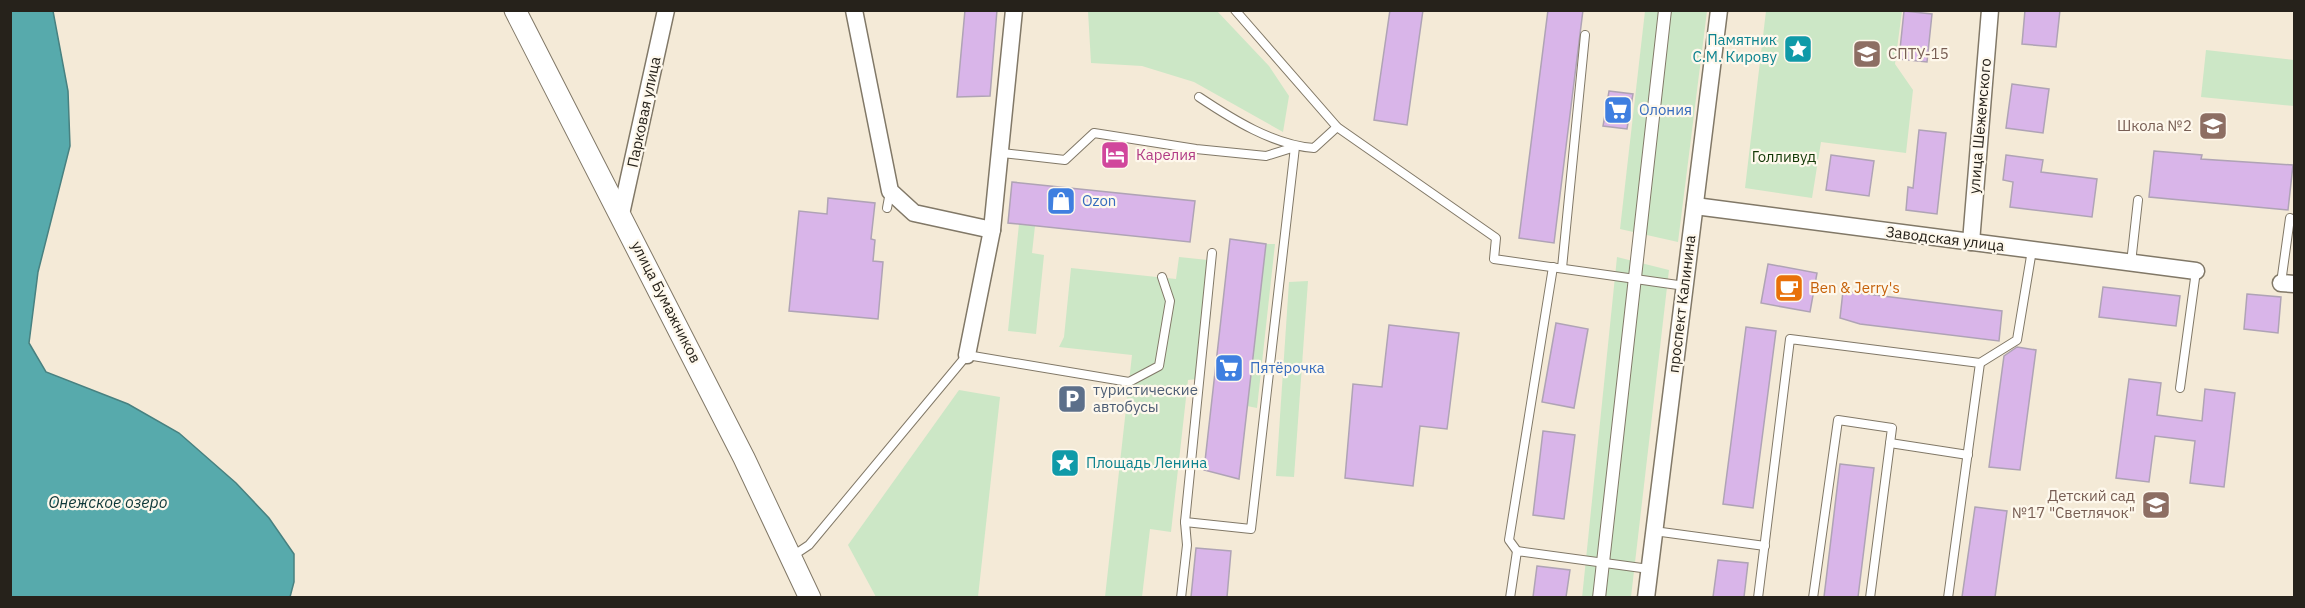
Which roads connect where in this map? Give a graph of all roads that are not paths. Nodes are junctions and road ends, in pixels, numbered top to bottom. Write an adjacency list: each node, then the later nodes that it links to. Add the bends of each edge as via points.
1 (515, 10): 16 (street, улица Бумажников)
2 (666, 10): 16 (street, Парковая улица)
3 (854, 10): 18 (street, via 889,200 915,213)
4 (1014, 10): 13 (street)
5 (1235, 10): 11 (lane)
6 (1665, 10): 27 (street)
7 (1719, 10): 15 (street, проспект Калинина)
8 (1990, 10): 19 (street, улица Шежемского)
9 (1585, 35): 24 (lane)
10 (1199, 97): 12 (lane, via 1230,117)
11 (1337, 128): 12 (lane, via 1314,147); 23 (lane, via 1496,238 1494,259)
12 (1295, 147): 13 (lane, via 1266,156 1094,133 1065,160); 35 (lane, via 1251,529)
13 (1002, 153): 18 (street)
14 (2138, 200): 22 (lane)
15 (1695, 206): 19 (street, Заводская улица); 29 (street, проспект Калинина)
16 (621, 214): 39 (street, улица Бумажников)
17 (2290, 218): 28 (lane)
18 (992, 231): 30 (street)
19 (1971, 242): 20 (street, Заводская улица)
20 (2032, 250): 22 (street, Заводская улица); 31 (lane, via 2017,340)
21 (1212, 253): 35 (lane)
22 (2131, 263): 25 (street, Заводская улица)
23 (1553, 267): 24 (lane); 38 (lane, via 1509,540)
24 (1562, 268): 27 (lane)
25 (2196, 271): 32 (lane)
26 (1162, 277): 30 (lane, via 1170,301 1159,366 1129,382)
27 (1634, 278): 29 (lane); 40 (street)
28 (2288, 283)
29 (1685, 286): 36 (street, проспект Калинина)
30 (967, 355): 39 (lane, via 809,545)
31 (1980, 363): 34 (lane); 37 (lane, via 1790,339)
32 (2180, 388)
33 (1890, 443): 34 (lane); 48 (lane, via 1892,428 1838,420); 49 (lane)
34 (1968, 455): 50 (lane)
35 (1185, 522): 43 (lane, via 1187,545)
36 (1654, 531): 37 (lane); 41 (street, проспект Калинина)
37 (1765, 546): 47 (lane)
38 (1517, 551): 40 (lane); 44 (lane)
39 (791, 558): 42 (street, улица Бумажников)
40 (1603, 562): 41 (lane); 45 (street)
41 (1649, 569): 46 (street, проспект Калинина)
42 (810, 597)
43 (1181, 597)
44 (1510, 597)
45 (1599, 597)
46 (1646, 597)
47 (1758, 597)
48 (1813, 597)
49 (1870, 597)
50 (1948, 597)

